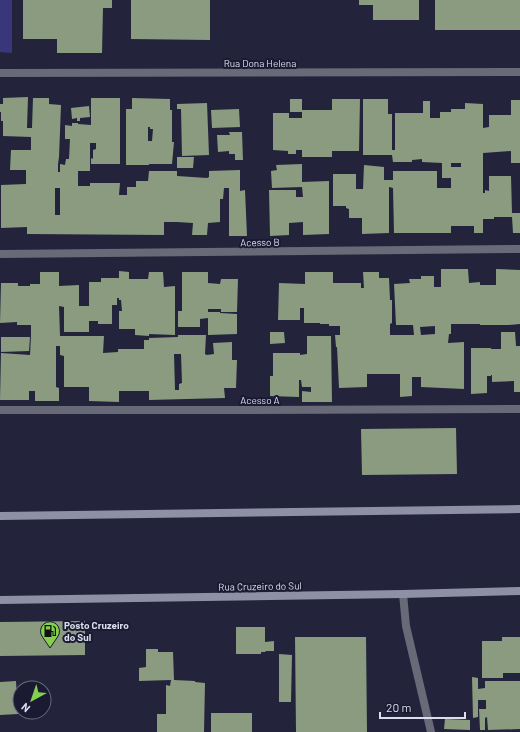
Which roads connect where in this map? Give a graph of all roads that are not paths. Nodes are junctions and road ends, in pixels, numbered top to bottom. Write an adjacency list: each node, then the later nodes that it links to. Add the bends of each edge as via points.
1 (520, 72): 2 (street, Rua Dona Helena)
2 (0, 73)
3 (520, 249): 4 (street, Acesso B)
4 (0, 254)
5 (520, 409): 6 (street, Acesso A)
6 (0, 410)
7 (520, 509): 8 (main road)
8 (0, 516)
9 (520, 591): 10 (main road, Rua Cruzeiro do Sul)
10 (403, 594): 11 (main road, Rua Cruzeiro do Sul); 12 (street, via 406,626)
11 (0, 600)
12 (431, 732)

